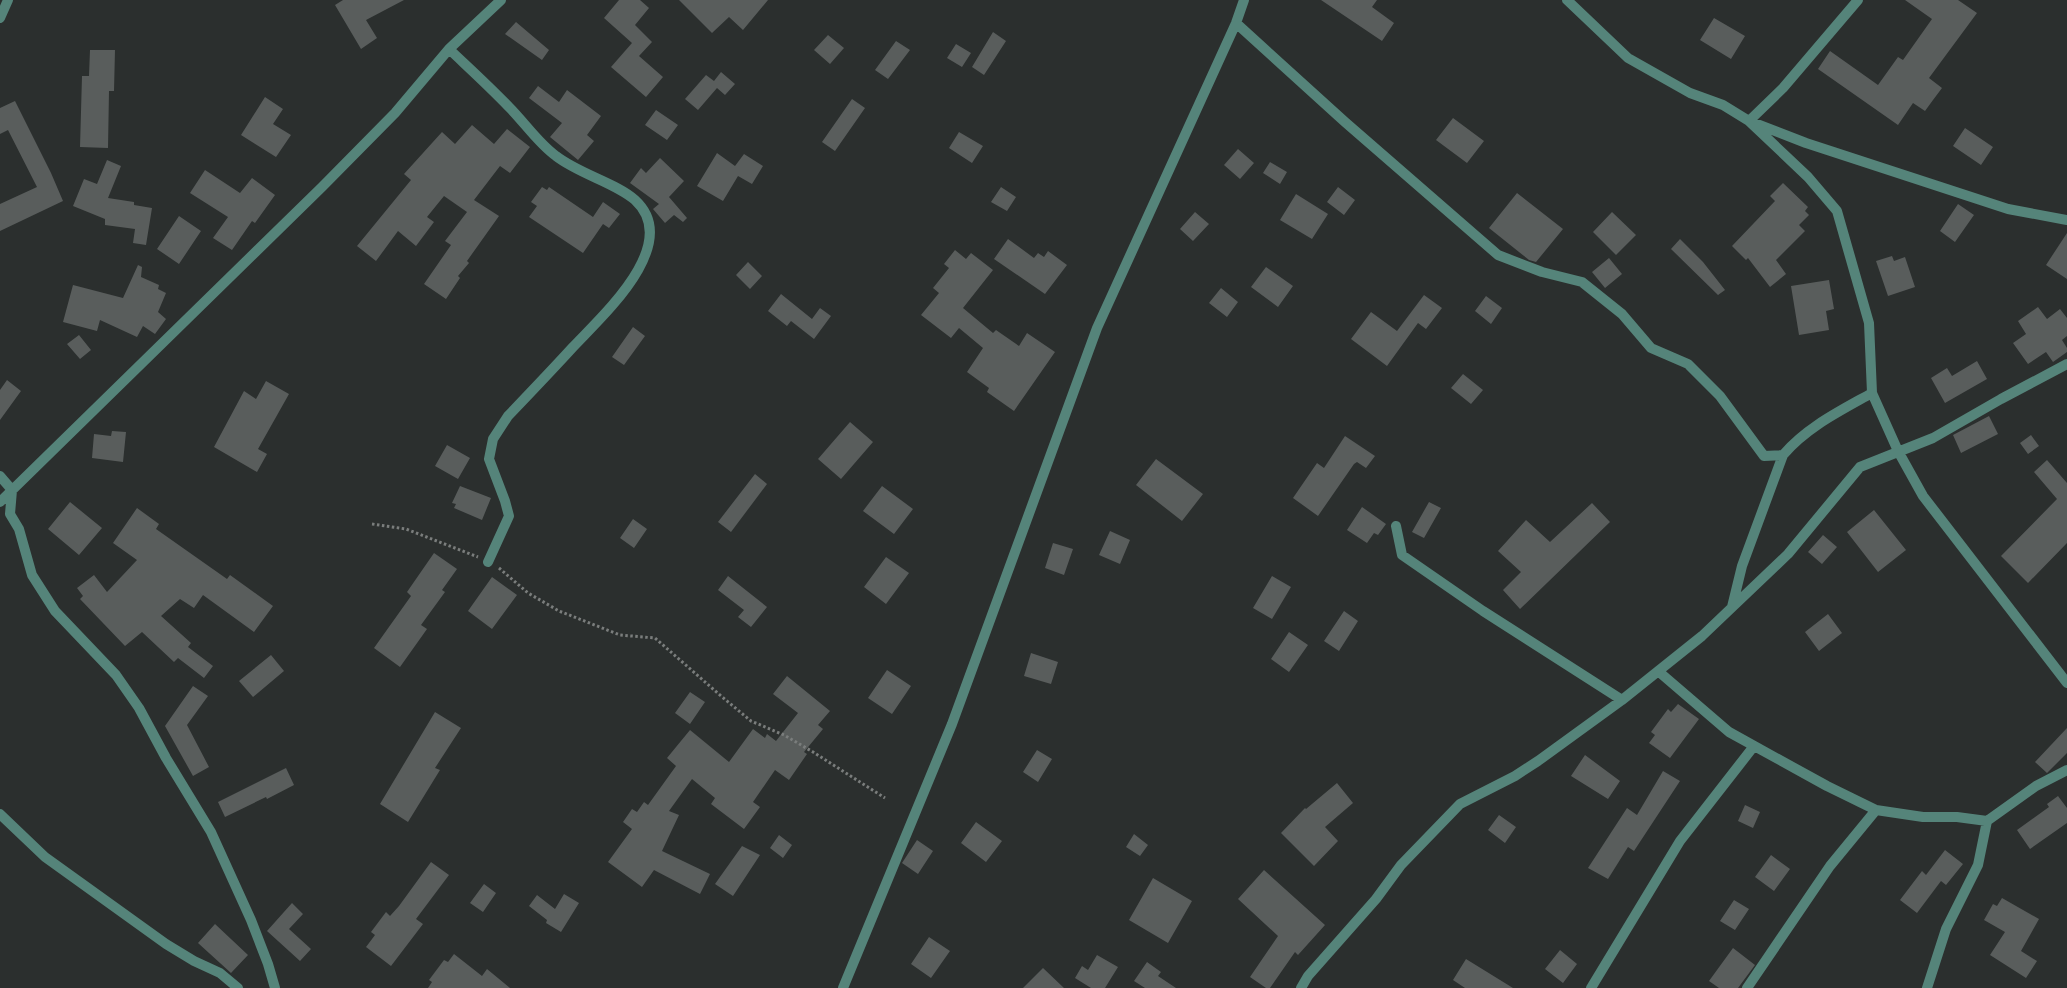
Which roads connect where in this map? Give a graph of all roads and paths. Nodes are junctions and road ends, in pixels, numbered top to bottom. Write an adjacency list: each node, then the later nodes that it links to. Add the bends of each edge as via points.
1 (8, 0): 6 (street)
2 (502, 0): 8 (street)
3 (1244, 0): 7 (street)
4 (1567, 0): 9 (street, via 1628,58)
5 (1858, 0): 9 (street, via 1783,88)
6 (0, 18)
7 (1236, 22): 14 (street, via 1498,255 1542,272 1582,282 1622,314 1651,348 1688,364 1720,396 1764,456); 33 (street, via 1097,328 952,724)
8 (449, 49): 16 (street, via 395,114 322,188); 20 (street, via 510,107 554,155 635,200 648,216 650,232 646,254 624,293 508,416 493,439 489,459 509,516)
9 (1749, 121): 10 (street, via 1806,144 2008,209); 12 (street, via 1808,177 1837,211 1869,323)
10 (2067, 220)
11 (2067, 364): 13 (street, via 1933,438)
12 (1872, 393): 13 (street); 14 (street, via 1810,429)
13 (1898, 451): 21 (street, via 1860,467 1788,554); 23 (street, via 1923,496)
14 (1783, 455): 21 (street, via 1742,566)
15 (0, 476): 16 (street)
16 (12, 490): 17 (street); 32 (street, via 10,514 32,575 55,611 116,675 212,832 251,920)
17 (0, 502)
18 (372, 524): 20 (path, via 406,529)
19 (1396, 526): 24 (street, via 1402,556)
20 (488, 562): 27 (path, via 528,593 559,611 620,635 655,638 751,720 806,748)
21 (1731, 608): 22 (street)
22 (1658, 671): 24 (street); 25 (street, via 1729,732)
23 (2067, 683)
24 (1622, 700): 34 (street, via 1515,776 1460,804 1401,865 1376,900)
25 (1754, 746): 28 (street); 35 (street, via 1680,841)
26 (2067, 770): 30 (street, via 2036,786)
27 (885, 798)
28 (1876, 810): 30 (street); 36 (street, via 1830,866)
29 (0, 814): 31 (street, via 45,857 166,944 220,973)
30 (1987, 821): 37 (street, via 1978,866 1946,929)
31 (238, 988)
32 (275, 988)
33 (843, 988)
34 (1300, 988)
35 (1591, 988)
36 (1746, 988)
37 (1927, 988)

